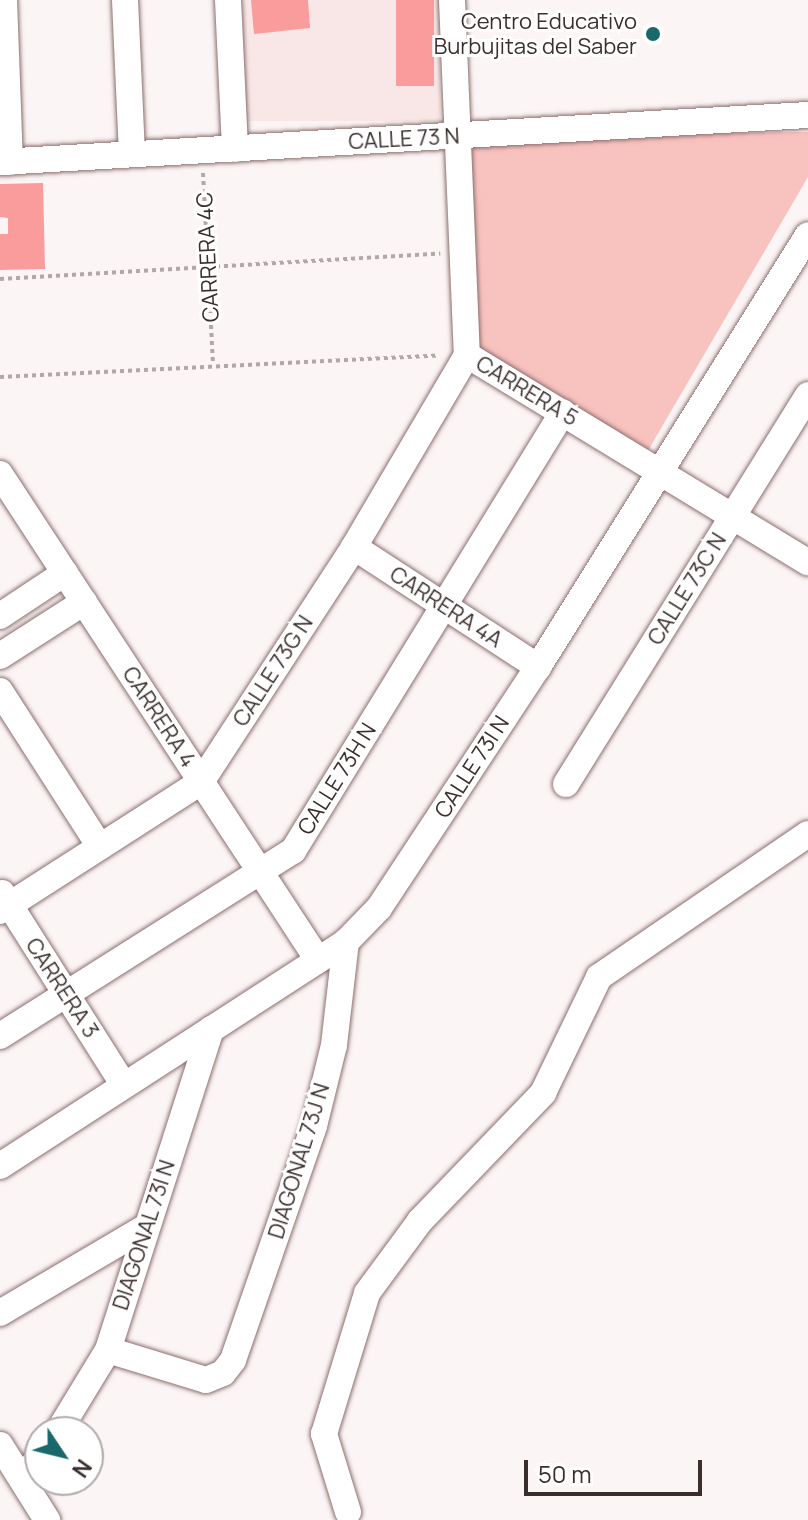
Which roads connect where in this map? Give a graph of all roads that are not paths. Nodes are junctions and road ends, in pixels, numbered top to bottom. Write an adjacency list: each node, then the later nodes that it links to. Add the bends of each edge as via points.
1 (4, 0): 9 (street)
2 (125, 0): 8 (street)
3 (228, 0): 7 (street)
4 (452, 0): 6 (street, CARRERA 5)
5 (808, 115): 6 (street, CALLE 73 N)
6 (457, 136): 7 (street, CALLE 73 N); 11 (street, CARRERA 5)
7 (235, 149): 8 (street, CALLE 73 N)
8 (132, 154): 9 (street, CALLE 73 N)
9 (5, 162)
10 (808, 235): 14 (street, CALLE 73I N)
11 (467, 355): 13 (street, CARRERA 5); 17 (street, CALLE 73G N)
12 (808, 395): 16 (street, CALLE 73C N)
13 (563, 412): 14 (street, CARRERA 5); 21 (street, CALLE 73H N)
14 (658, 470): 16 (street, CARRERA 5); 24 (street, CALLE 73I N)
15 (0, 474): 19 (street, CARRERA 4)
16 (733, 516): 18 (street, CARRERA 5); 27 (street, CALLE 73C N)
17 (354, 547): 21 (street, CARRERA 4A); 26 (street, CALLE 73G N)
18 (808, 562)
19 (65, 573): 20 (street, CARRERA 4); 22 (street)
20 (84, 602): 23 (street); 26 (street, CARRERA 4)
21 (444, 606): 24 (street, CARRERA 4A); 30 (street, CALLE 73H N, via 293,851)
22 (0, 616)
23 (0, 656)
24 (538, 667): 32 (street, CALLE 73I N, via 379,908)
25 (0, 691): 29 (street)
26 (201, 782): 29 (street, CALLE 73G N); 30 (street, CARRERA 4)
27 (566, 784)
28 (808, 834): 46 (street, via 599,977 543,1093 420,1221 367,1293 324,1434)
29 (100, 847): 31 (street, CALLE 73G N)
30 (260, 871): 33 (street, CARRERA 4); 34 (street, CALLE 73H N)
31 (3, 902): 34 (street, CARRERA 3)
32 (346, 942): 33 (street, CALLE 73I N); 41 (street, DIAGONAL 73J N, via 334,1045 314,1126 233,1360 223,1373 206,1380)
33 (318, 960): 35 (street, CALLE 73I N)
34 (66, 994): 36 (street, CALLE 73H N); 37 (street, CARRERA 3)
35 (211, 1029): 37 (street, CALLE 73I N); 39 (street, DIAGONAL 73I N)
36 (0, 1036)
37 (124, 1085): 38 (street, CALLE 73I N)
38 (0, 1166)
39 (146, 1227): 40 (street); 41 (street, DIAGONAL 73I N)
40 (0, 1313)
41 (108, 1350): 42 (street, DIAGONAL 73I N)
42 (68, 1416)
43 (0, 1445): 45 (street)
44 (24, 1476): 45 (street)
45 (22, 1479): 47 (street)
46 (348, 1512)
47 (47, 1520)

